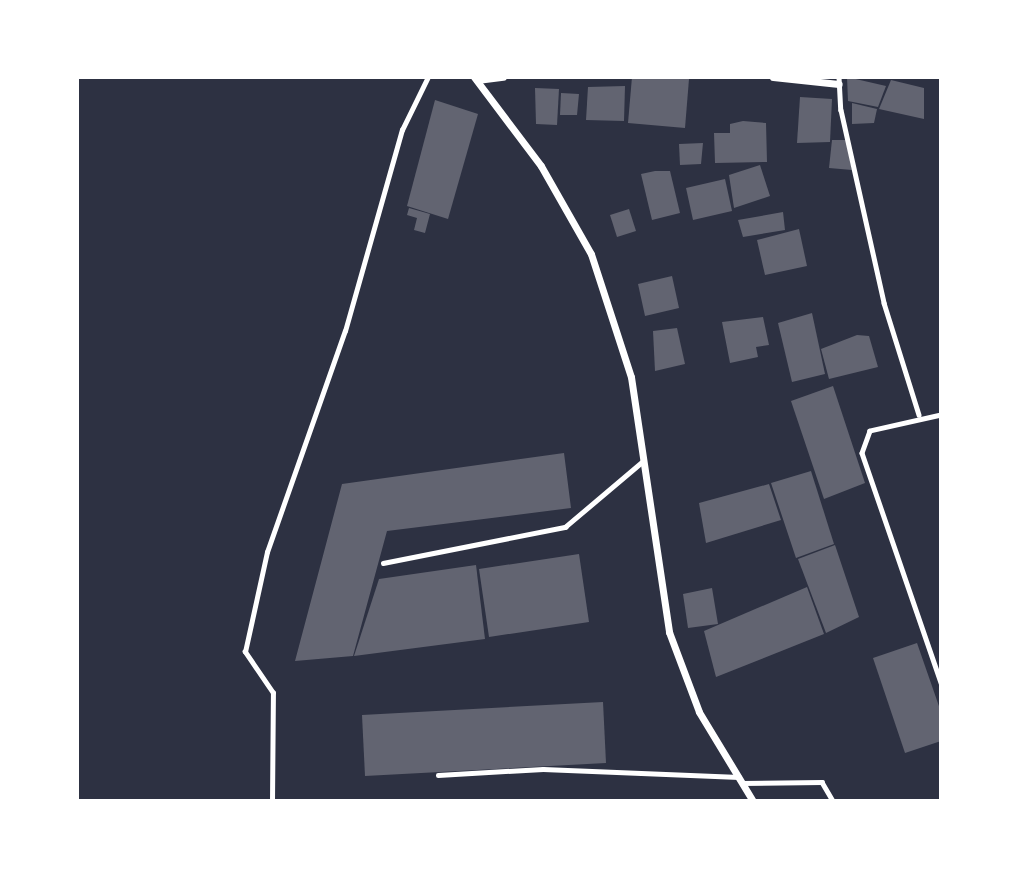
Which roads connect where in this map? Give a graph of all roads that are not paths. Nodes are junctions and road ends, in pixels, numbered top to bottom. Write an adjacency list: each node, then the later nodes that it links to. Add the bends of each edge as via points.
1 (428, 77): 13 (lane, via 402,130 345,331 267,552 245,652 273,693)
2 (503, 77): 4 (street)
3 (773, 77): 5 (street)
4 (476, 79): 8 (street, via 541,166 591,254 631,377)
5 (839, 80): 6 (lane, via 884,303)
6 (919, 415): 7 (lane); 10 (lane, via 870,431 862,453)
7 (941, 415)
8 (644, 461): 9 (lane, via 565,527); 12 (street, via 669,632 699,712 731,773)
9 (383, 563)
10 (941, 683)
11 (438, 775): 12 (lane, via 543,769)
12 (740, 780): 14 (street); 15 (lane, via 822,782)
13 (272, 801)
14 (753, 801)
15 (833, 801)

